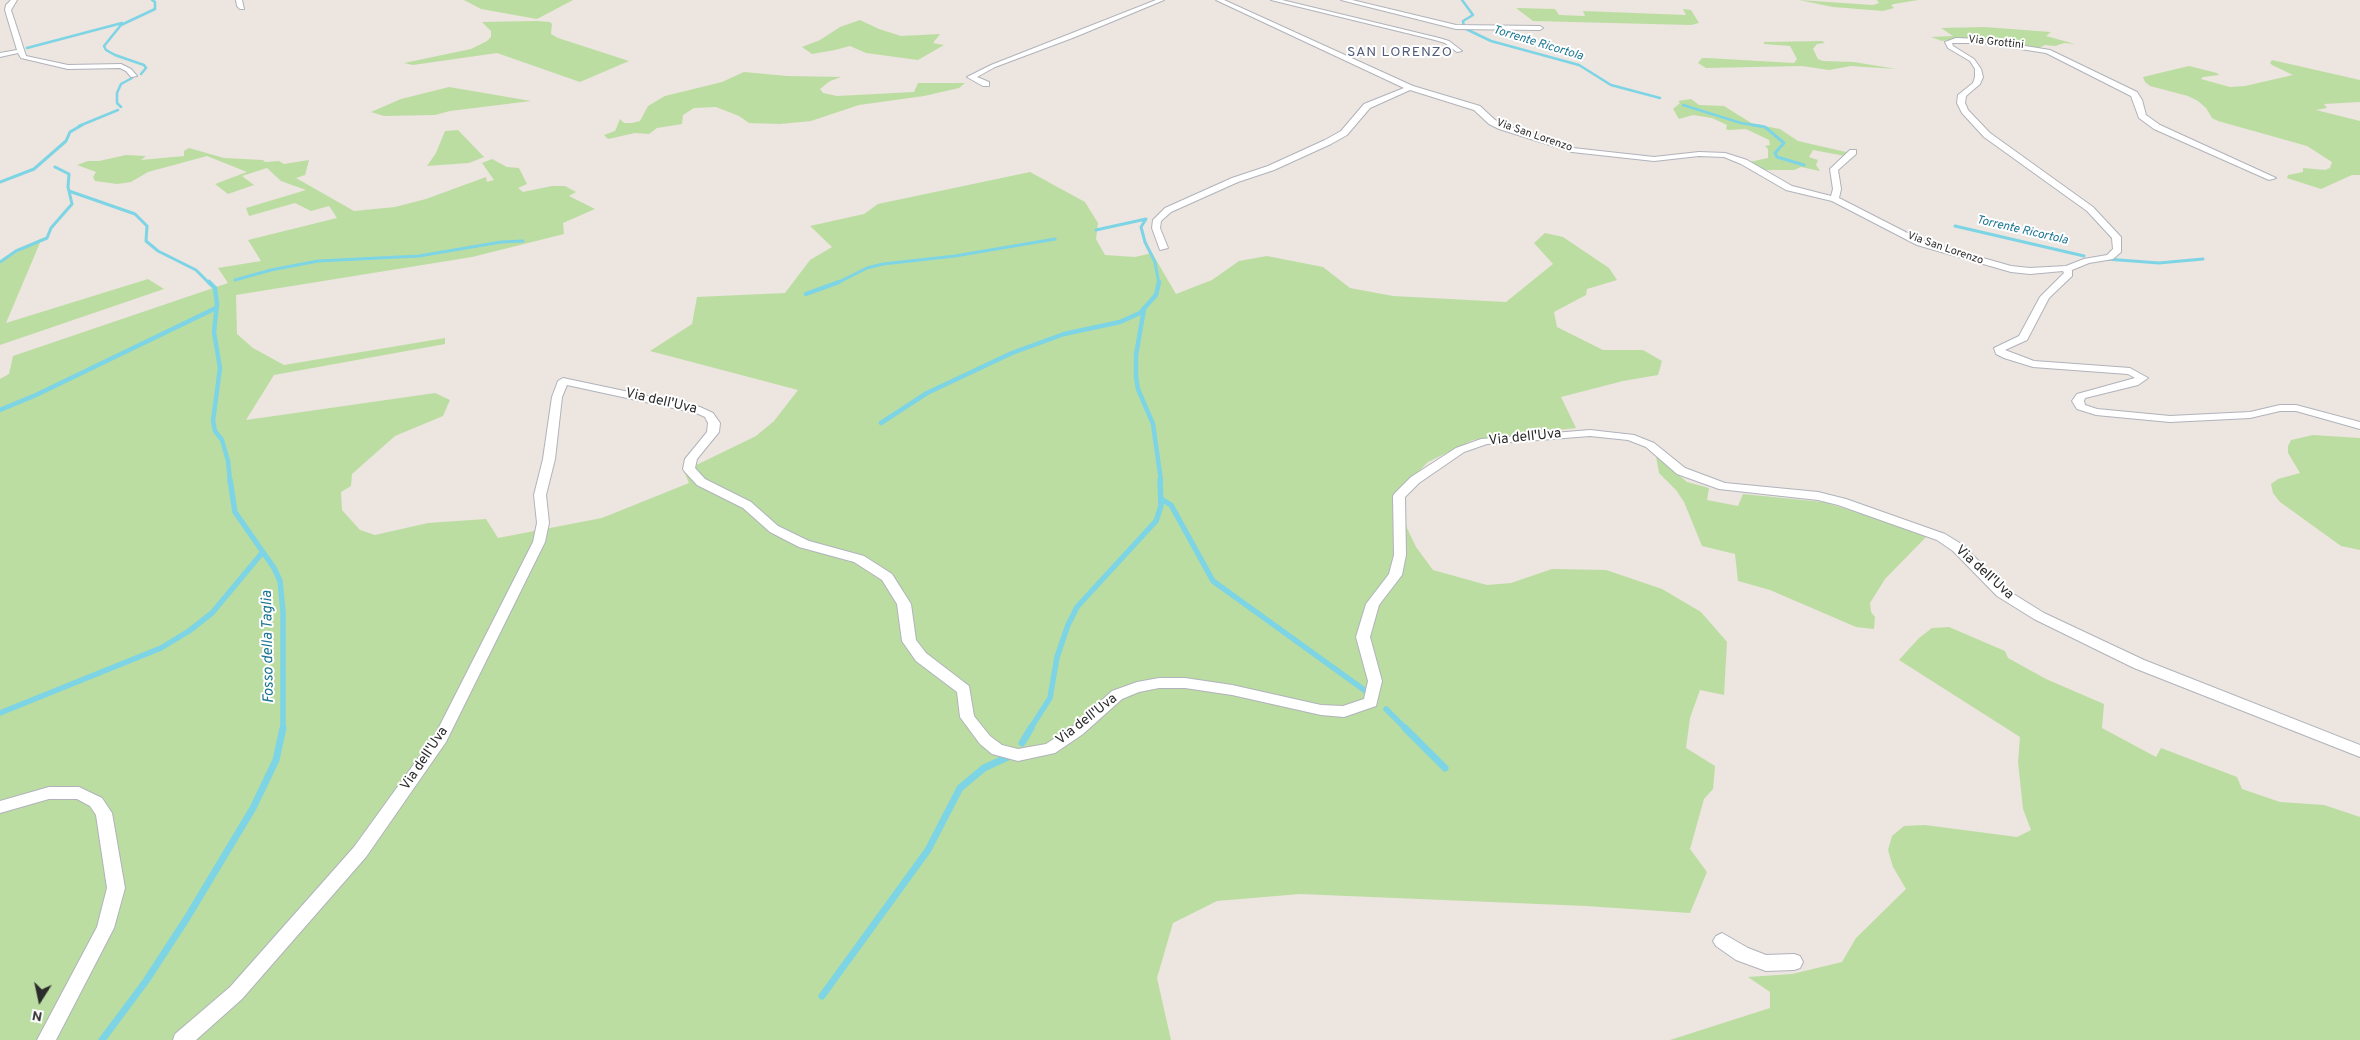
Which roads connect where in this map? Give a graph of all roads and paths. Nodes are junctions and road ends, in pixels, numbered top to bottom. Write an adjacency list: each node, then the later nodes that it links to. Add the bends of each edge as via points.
1 (14, 0): 10 (street, via 8,10)
2 (238, 0): 7 (street)
3 (1161, 0): 13 (street, via 971,77)
4 (1221, 0): 14 (street, Via San Lorenzo)
5 (1274, 0): 9 (street, via 1438,39)
6 (1344, 0): 8 (street, via 1456,27)
7 (242, 8)
8 (1540, 28)
9 (1460, 50)
10 (20, 51): 11 (street); 12 (street, via 28,59 68,67 121,66)
11 (0, 55)
12 (133, 76)
13 (986, 84)
14 (1410, 88): 17 (street, Via San Lorenzo, via 1477,108 1502,127 1572,150 1654,159 1725,155 1789,188); 18 (street, via 1367,106 1344,133 1328,142 1168,210 1157,220 1156,228)
15 (1853, 152): 17 (street, via 1834,169)
16 (2272, 178): 19 (street, Via Grottini, via 2158,127 2142,116 2134,94 2048,51 1982,41 1948,42 1950,47 1972,60 1978,69 1976,84 1962,95 1960,103 1965,111 1987,135 2090,209 2116,237 2118,250 2110,257 2087,261)
17 (1835, 199): 19 (street, Via San Lorenzo, via 1920,243 1944,251 2011,269)
18 (1163, 248)
19 (2067, 270): 20 (street, via 2069,274 2044,297 2023,338 1998,348 2008,356 2033,364 2130,371 2143,378 2134,384 2081,396 2078,401 2081,407 2096,412 2170,419 2250,415 2296,408)
20 (2360, 426)
21 (2360, 751): 26 (street, Via dell'Uva, via 2139,664 2039,616 2002,593 1958,548 1941,537 1877,513 1818,496 1723,486 1681,470 1644,442 1590,433 1485,441 1460,450 1415,480 1399,496 1400,555 1396,575 1373,604 1363,637 1375,681 1371,702 1344,712 1321,710 1232,690 1159,683 1117,695 1078,730 1050,749 1018,755 997,750 985,740 967,717 964,690 921,657 909,641 904,604 887,577 859,559 804,544 774,530 747,505 701,482 689,469 691,459 713,432 714,423 709,415 700,410 563,381 557,397 549,459 540,495 543,522 539,542 441,738 360,852 236,993)
22 (0, 807): 25 (street, via 49,793 79,793 96,802 104,813 116,888 105,928)
23 (1722, 941): 24 (street, via 1742,954 1766,963)
24 (1794, 962)
25 (46, 1040)
26 (182, 1040)

